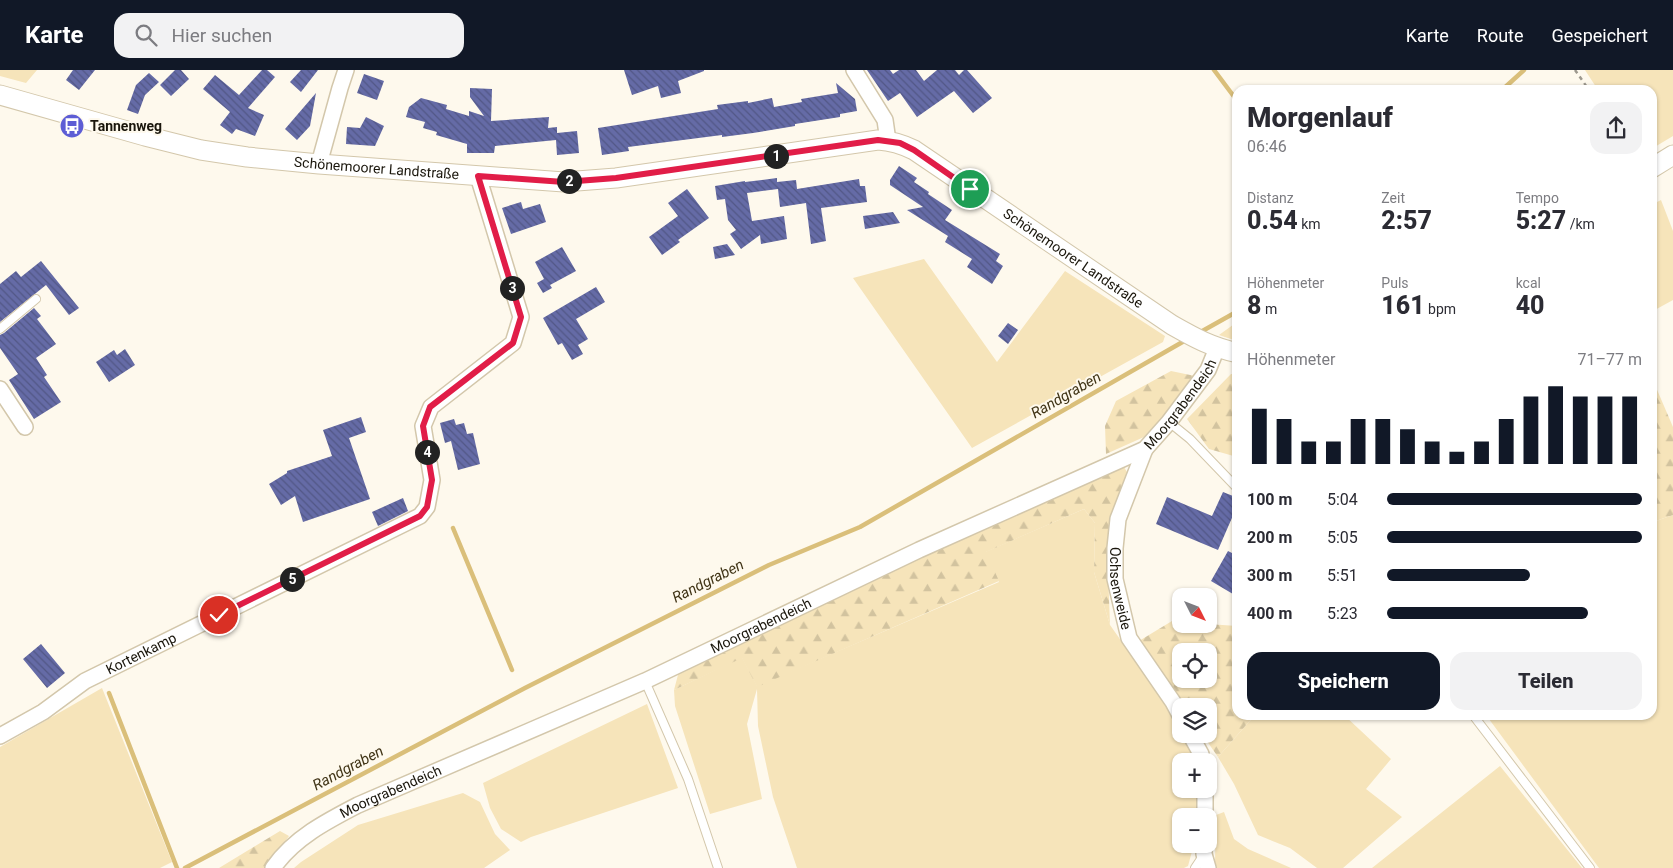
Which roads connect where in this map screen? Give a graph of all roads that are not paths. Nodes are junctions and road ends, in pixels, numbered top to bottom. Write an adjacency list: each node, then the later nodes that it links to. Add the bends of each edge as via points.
1 (346, 70): 6 (street)
2 (854, 70): 4 (street, via 885,120)
3 (0, 95): 6 (street, Schönemoorer Landstraße, via 201,150)
4 (888, 141): 8 (street, Schönemoorer Landstraße, via 616,178 564,182); 11 (street, Schönemoorer Landstraße, via 914,150 1172,326)
5 (1673, 155): 7 (street)
6 (319, 164): 8 (street, Schönemoorer Landstraße)
7 (1657, 165)
8 (478, 176): 21 (street, Kortenkamp, via 521,317 513,343 430,407 423,426 432,480 427,507 420,516 85,681 43,712)
9 (36, 299): 10 (lane)
10 (0, 329)
11 (1211, 346): 12 (street, Schönemoorer Landstraße); 14 (street, Moorgrabendeich, via 1208,370)
12 (1232, 351)
13 (0, 389): 15 (street)
14 (1169, 422): 16 (street, Moorgrabendeich); 17 (lane)
15 (25, 427)
16 (1145, 449): 18 (street, Moorgrabendeich, via 919,550); 19 (street, Ochsenweide, via 1118,519 1116,579 1129,638)
17 (1232, 483)
18 (645, 681): 23 (street, Moorgrabendeich, via 358,805 316,827); 24 (lane, via 688,779)
19 (1172, 699)
20 (1477, 720): 26 (lane)
21 (0, 736)
22 (1206, 855): 25 (lane)
23 (273, 868)
24 (718, 868)
25 (1196, 868)
26 (1590, 868)

